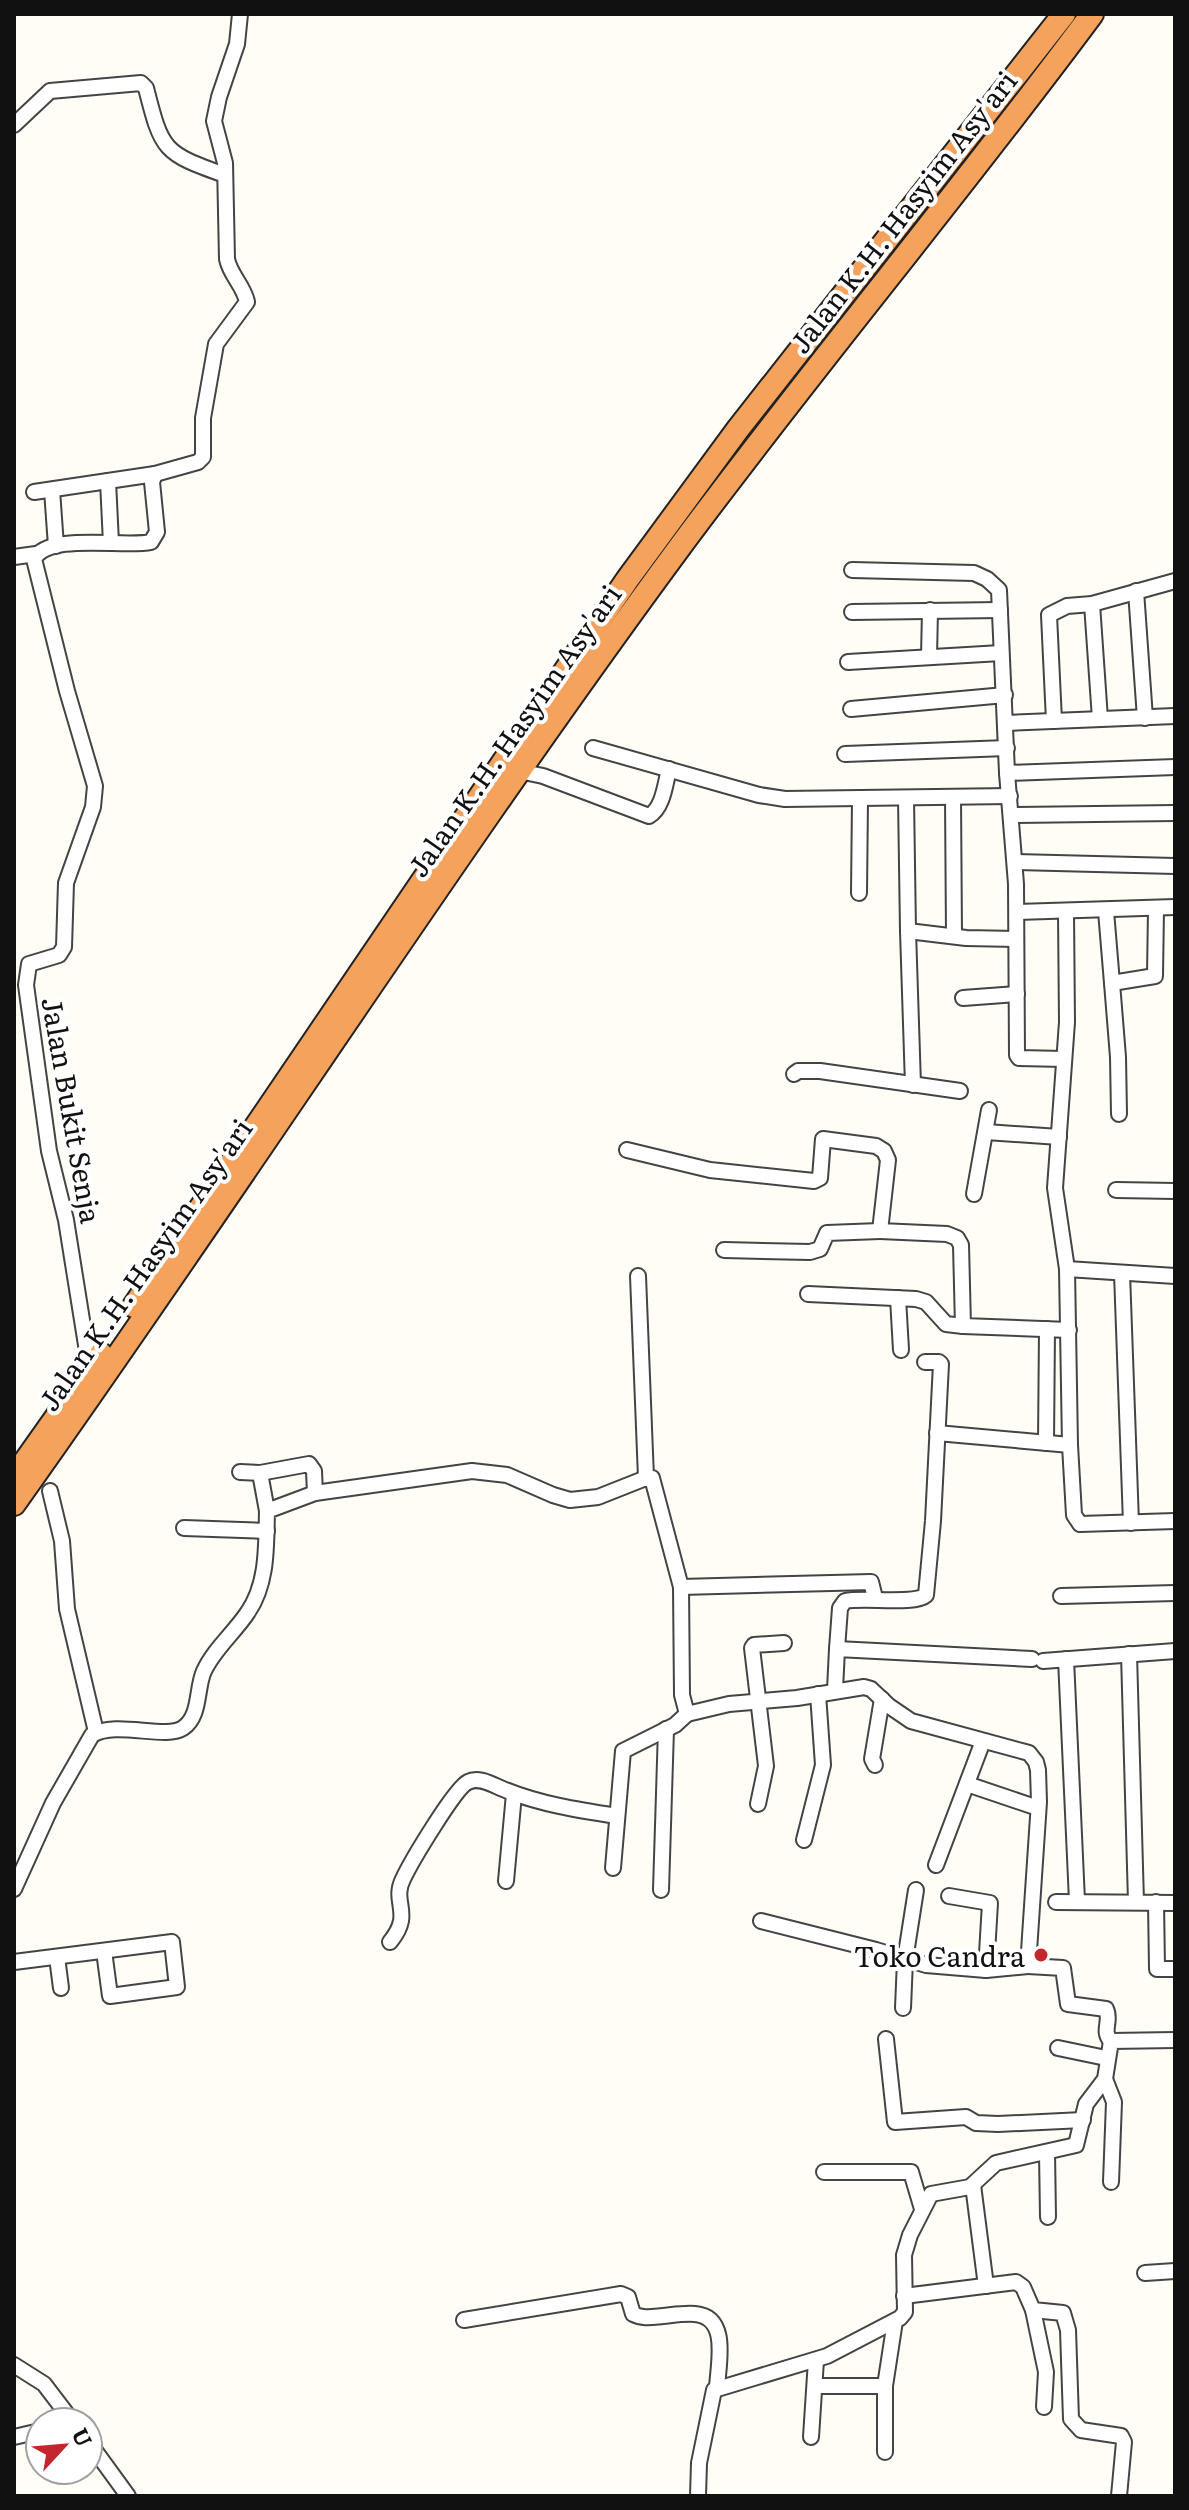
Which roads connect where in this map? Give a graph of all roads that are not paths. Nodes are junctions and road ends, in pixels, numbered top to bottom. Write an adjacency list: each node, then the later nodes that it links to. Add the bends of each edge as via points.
1 (240, 14): 5 (street, via 214,121)
2 (1064, 14): 83 (highway, Jalan K.H. Hasyim Asy'ari, via 738,429 627,580)
3 (1092, 14): 36 (highway, Jalan K.H. Hasyim Asy'ari, via 681,546)
4 (14, 125): 5 (street, via 50,91 141,83 167,147)
5 (225, 175): 6 (street, via 227,259 247,302 218,340 203,418 203,457)
6 (155, 474): 7 (street); 10 (street, via 154,540)
7 (108, 481): 8 (street); 10 (street)
8 (52, 490): 9 (street); 11 (street)
9 (34, 492)
10 (111, 543): 11 (street)
11 (56, 546): 12 (street)
12 (36, 554): 13 (street); 83 (street, Jalan Bukit Senja, via 95,786 90,817 66,883 63,952 33,961 26,973 49,1151 66,1220)
13 (14, 557)
14 (852, 570): 19 (street, via 974,573 999,590)
15 (1175, 581): 16 (street)
16 (1136, 591): 17 (street); 27 (street)
17 (1092, 604): 28 (street); 29 (street, via 1067,606 1049,615)
18 (930, 610): 19 (street); 20 (street); 22 (street)
19 (1000, 610): 21 (street)
20 (852, 612)
21 (1001, 653): 22 (street); 24 (street)
22 (929, 657): 23 (street)
23 (848, 662)
24 (1005, 695): 25 (street); 30 (street)
25 (851, 709)
26 (1175, 716): 27 (street)
27 (1145, 718): 28 (street)
28 (1100, 719): 29 (street)
29 (1054, 721): 30 (street)
30 (1006, 723): 32 (street)
31 (593, 748): 35 (street)
32 (1007, 748): 33 (street); 37 (street)
33 (845, 754)
34 (1175, 767): 37 (street)
35 (669, 769): 36 (street, via 660,802 649,816); 41 (street, via 759,795)
36 (519, 771): 93 (highway, Jalan K.H. Hasyim Asy'ari)
37 (1007, 773): 38 (street)
38 (1010, 796): 40 (street); 43 (street)
39 (906, 798): 40 (street); 41 (street); 52 (street)
40 (953, 798): 53 (street)
41 (860, 800): 46 (street)
42 (1175, 813): 43 (street)
43 (1011, 815): 44 (street)
44 (1015, 862): 45 (street); 50 (street)
45 (1175, 866)
46 (859, 893)
47 (1175, 907): 48 (street)
48 (1156, 909): 49 (street); 55 (street, via 1155,976)
49 (1106, 911): 51 (street); 55 (street)
50 (1017, 912): 51 (street); 54 (street)
51 (1066, 913): 58 (street)
52 (908, 931): 53 (street); 60 (street)
53 (954, 935): 54 (street)
54 (1016, 939): 56 (street)
55 (1112, 983): 63 (street)
56 (1017, 994): 57 (street); 58 (street, via 1019,1058)
57 (963, 998)
58 (1064, 1059): 65 (street)
59 (794, 1074): 60 (street, via 820,1071)
60 (913, 1085): 61 (street)
61 (960, 1091)
62 (989, 1110): 64 (street)
63 (1119, 1114)
64 (986, 1132): 65 (street); 69 (street)
65 (1059, 1137): 72 (street, via 1056,1201)
66 (627, 1150): 70 (street, via 710,1170 814,1181 820,1178 823,1139 876,1146 888,1160)
67 (1116, 1190): 68 (street)
68 (1175, 1191)
69 (974, 1194)
70 (880, 1231): 71 (street, via 827,1233 820,1249 810,1252); 78 (street, via 957,1238)
71 (724, 1250)
72 (1067, 1269): 73 (street); 80 (street)
73 (1122, 1273): 75 (street); 96 (street)
74 (638, 1276): 90 (street)
75 (1175, 1276)
76 (808, 1294): 77 (street)
77 (898, 1298): 78 (street, via 926,1302 946,1324); 81 (street)
78 (963, 1326): 79 (street)
79 (1047, 1329): 80 (street); 85 (street)
80 (1069, 1330): 86 (street)
81 (901, 1350)
82 (925, 1362): 84 (street, via 941,1363)
83 (90, 1371): 89 (highway, Jalan K.H. Hasyim Asy'ari)
84 (937, 1433): 85 (street); 102 (street, via 926,1595 919,1600)
85 (1046, 1443): 86 (street)
86 (1070, 1445): 96 (street, via 1075,1520)
87 (240, 1472): 88 (street)
88 (260, 1473): 92 (street, via 311,1464); 94 (street)
89 (14, 1477)
90 (646, 1478): 92 (street, via 581,1499 484,1471); 99 (street, via 654,1481)
91 (50, 1491): 114 (street, via 62,1541 67,1609)
92 (315, 1493): 94 (street)
93 (14, 1504)
94 (267, 1511): 98 (street)
95 (1175, 1521): 96 (street)
96 (1131, 1523)
97 (184, 1528): 98 (street)
98 (267, 1531): 114 (street, via 258,1595 203,1672 189,1722 173,1731)
99 (681, 1587): 102 (street, via 871,1582); 112 (street, via 682,1695)
100 (1175, 1593): 101 (street)
101 (1061, 1596)
102 (875, 1598): 104 (street, via 841,1604)
103 (784, 1643): 111 (street, via 753,1646)
104 (837, 1649): 107 (street); 108 (street)
105 (1175, 1651): 106 (street)
106 (1129, 1654): 107 (street); 132 (street)
107 (1066, 1659): 130 (street)
108 (835, 1690): 109 (street); 110 (street, via 867,1687)
109 (818, 1694): 111 (street); 122 (street, via 823,1765)
110 (882, 1699): 115 (street, via 911,1721); 116 (street)
111 (760, 1701): 112 (street); 119 (street, via 766,1766)
112 (687, 1714): 113 (street)
113 (666, 1729): 121 (street, via 623,1751); 127 (street)
114 (96, 1732): 126 (street, via 53,1803)
115 (983, 1741): 117 (street); 120 (street, via 1033,1756)
116 (875, 1765)
117 (967, 1784): 120 (street); 123 (street)
118 (514, 1794): 121 (street); 125 (street); 136 (street, via 482,1781 463,1785 401,1883 401,1927)
119 (758, 1804)
120 (1038, 1808): 141 (street)
121 (617, 1816): 124 (street)
122 (804, 1840)
123 (936, 1865)
124 (613, 1868)
125 (506, 1881)
126 (14, 1889)
127 (661, 1890)
128 (916, 1890): 139 (street)
129 (949, 1896): 143 (street, via 990,1903)
130 (1077, 1901): 131 (street); 132 (street)
131 (1056, 1902)
132 (1136, 1902): 133 (street)
133 (1156, 1902): 134 (street); 142 (street, via 1157,1969)
134 (1175, 1903)
135 (761, 1921): 139 (street)
136 (390, 1942)
137 (104, 1951): 137 (street, via 172,1942 177,1987 110,1996); 138 (street)
138 (57, 1957): 140 (street); 144 (street)
139 (905, 1960): 143 (street); 145 (street)
140 (14, 1962)
141 (1028, 1966): 143 (street); 148 (street, via 1063,1968 1068,2004 1106,2009 1106,2035)
142 (1175, 1969)
143 (986, 1970)
144 (61, 1988)
145 (903, 2008)
146 (886, 2039): 152 (street, via 895,2122 966,2117 998,2124)
147 (1175, 2040): 148 (street)
148 (1111, 2041): 150 (street)
149 (1058, 2048): 150 (street)
150 (1106, 2058): 151 (street)
151 (1105, 2079): 152 (street, via 1086,2104); 155 (street, via 1114,2102)
152 (1083, 2120): 153 (street, via 1076,2145)
153 (1047, 2153): 156 (street, via 996,2163); 158 (street)
154 (824, 2172): 157 (street, via 911,2172)
155 (1111, 2182)
156 (973, 2185): 157 (street, via 931,2194); 161 (street)
157 (922, 2209): 162 (street, via 904,2255)
158 (1048, 2217)
159 (1175, 2271): 160 (street)
160 (1145, 2273)
161 (986, 2286): 162 (street); 163 (street, via 1016,2282)
162 (904, 2296): 165 (street, via 904,2316)
163 (1033, 2310): 172 (street, via 1046,2372); 178 (street, via 1060,2311 1066,2320 1073,2425 1123,2439)
164 (464, 2320): 170 (street, via 621,2294 628,2297 633,2314 642,2318 709,2318 719,2336)
165 (895, 2321): 166 (street); 169 (street)
166 (816, 2360): 168 (street); 170 (street)
167 (14, 2365): 171 (street, via 44,2384)
168 (816, 2386): 169 (street); 173 (street)
169 (885, 2386): 174 (street)
170 (717, 2388): 177 (street, via 699,2463)
171 (61, 2406)
172 (1044, 2407)
173 (811, 2437)
174 (885, 2452)
175 (104, 2463): 176 (street)
176 (128, 2496)
177 (698, 2496)
178 (1119, 2496)

